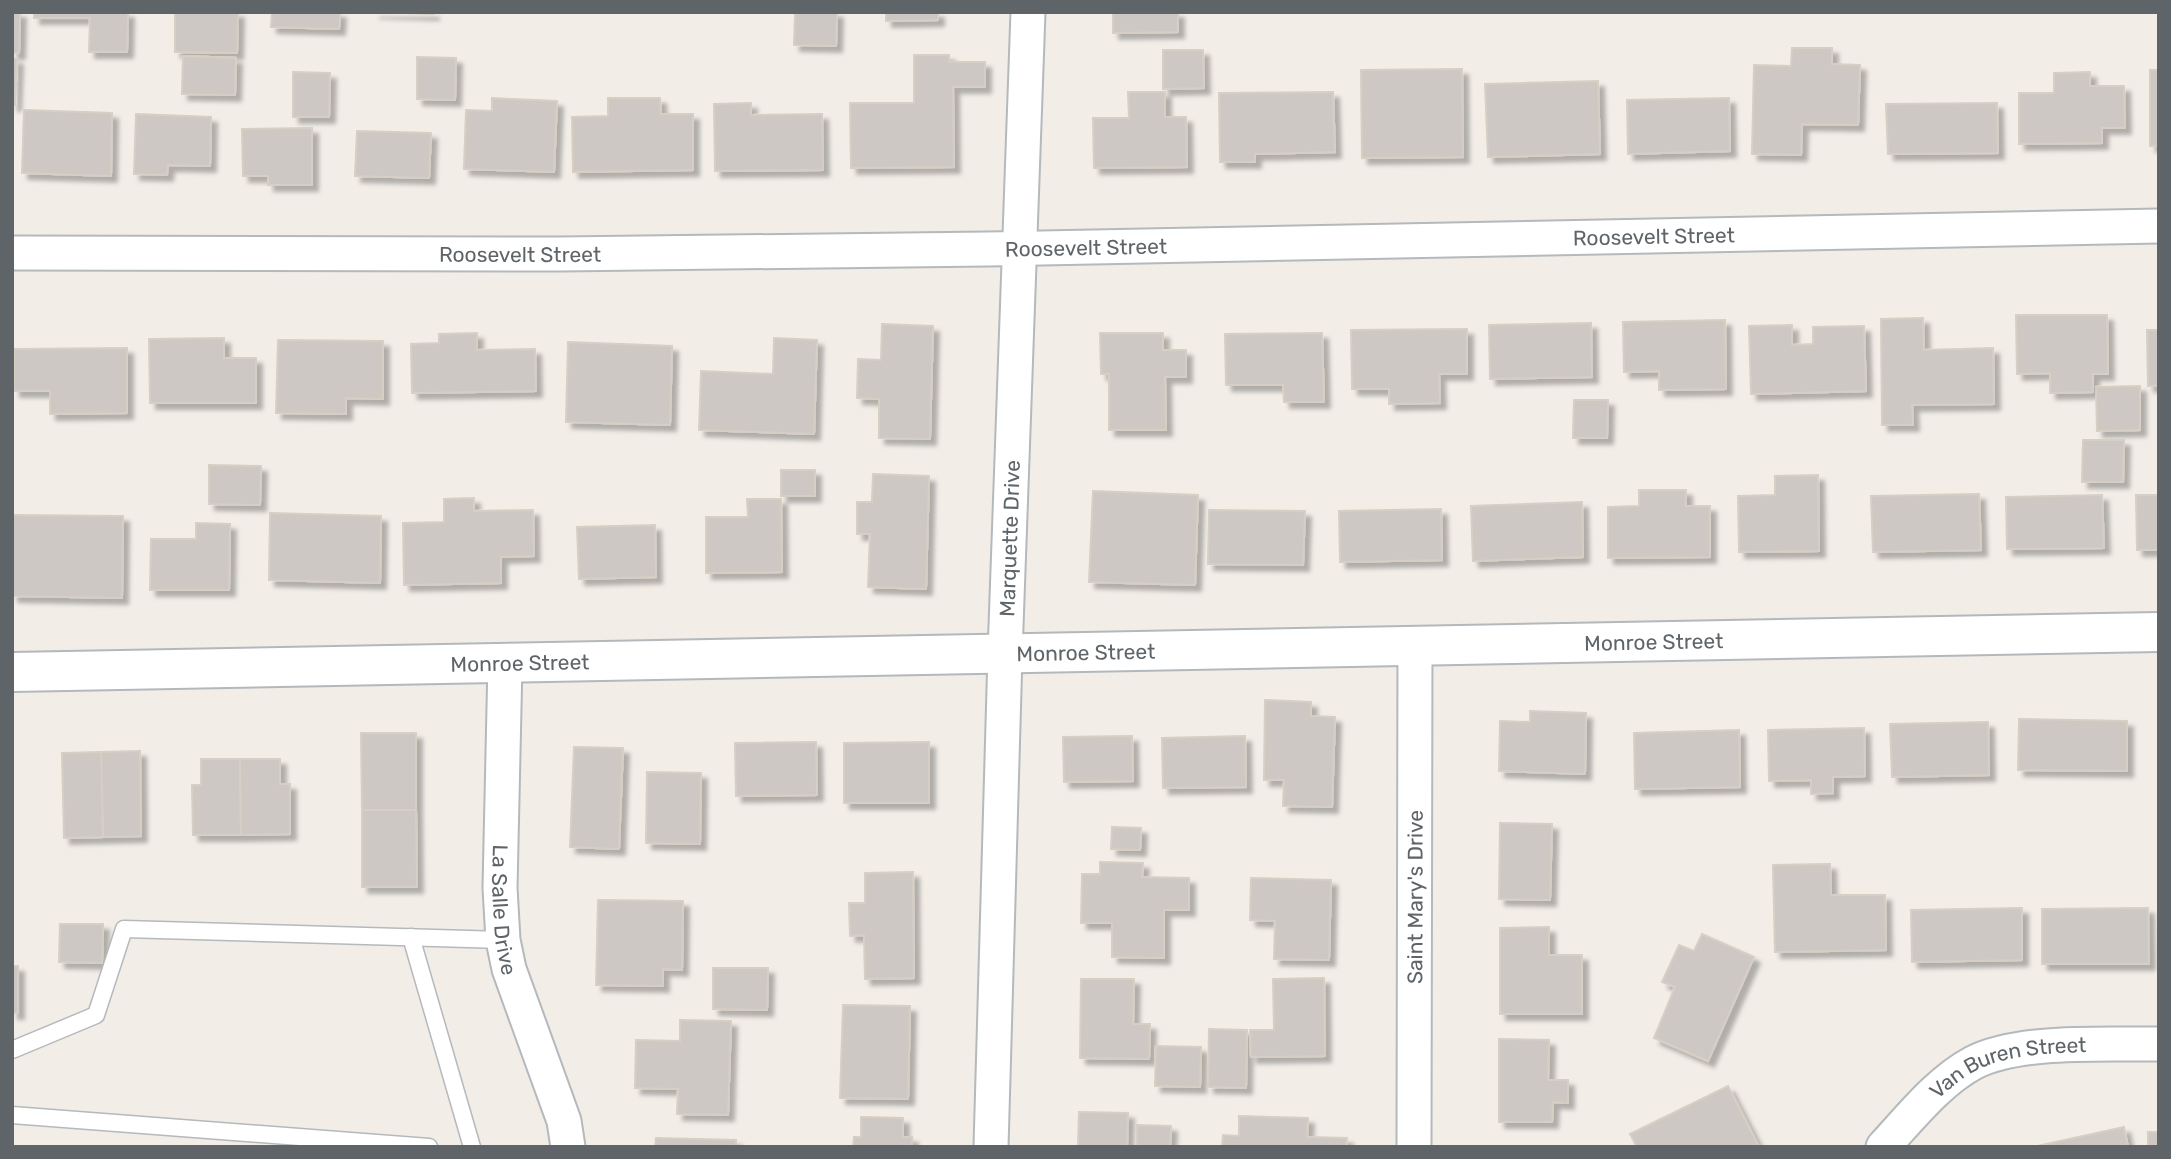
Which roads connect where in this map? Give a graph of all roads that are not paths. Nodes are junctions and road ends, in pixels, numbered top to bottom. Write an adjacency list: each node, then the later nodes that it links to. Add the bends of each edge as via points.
1 (1028, 12): 3 (street, Marquette Drive)
2 (2159, 226): 3 (street, Roosevelt Street)
3 (1019, 248): 4 (street, Roosevelt Street, via 561,254); 7 (street, Marquette Drive)
4 (12, 253)
5 (2159, 632): 6 (street, Monroe Street)
6 (1415, 645): 7 (street, Monroe Street); 19 (street, Saint Mary's Drive)
7 (1005, 654): 8 (street, Monroe Street); 18 (street, Marquette Drive)
8 (505, 663): 9 (street, Monroe Street); 11 (street, La Salle Drive)
9 (12, 673)
10 (411, 937): 11 (lane); 13 (lane, via 124,929 96,1015); 16 (lane)
11 (503, 940): 17 (street, La Salle Drive, via 509,969 564,1121)
12 (2159, 1044): 20 (street, Van Buren Street, via 2011,1051 1974,1063 1942,1085)
13 (12, 1050)
14 (12, 1115): 15 (lane)
15 (429, 1147)
16 (472, 1147)
17 (568, 1147)
18 (991, 1147)
19 (1414, 1147)
20 (1883, 1147)

